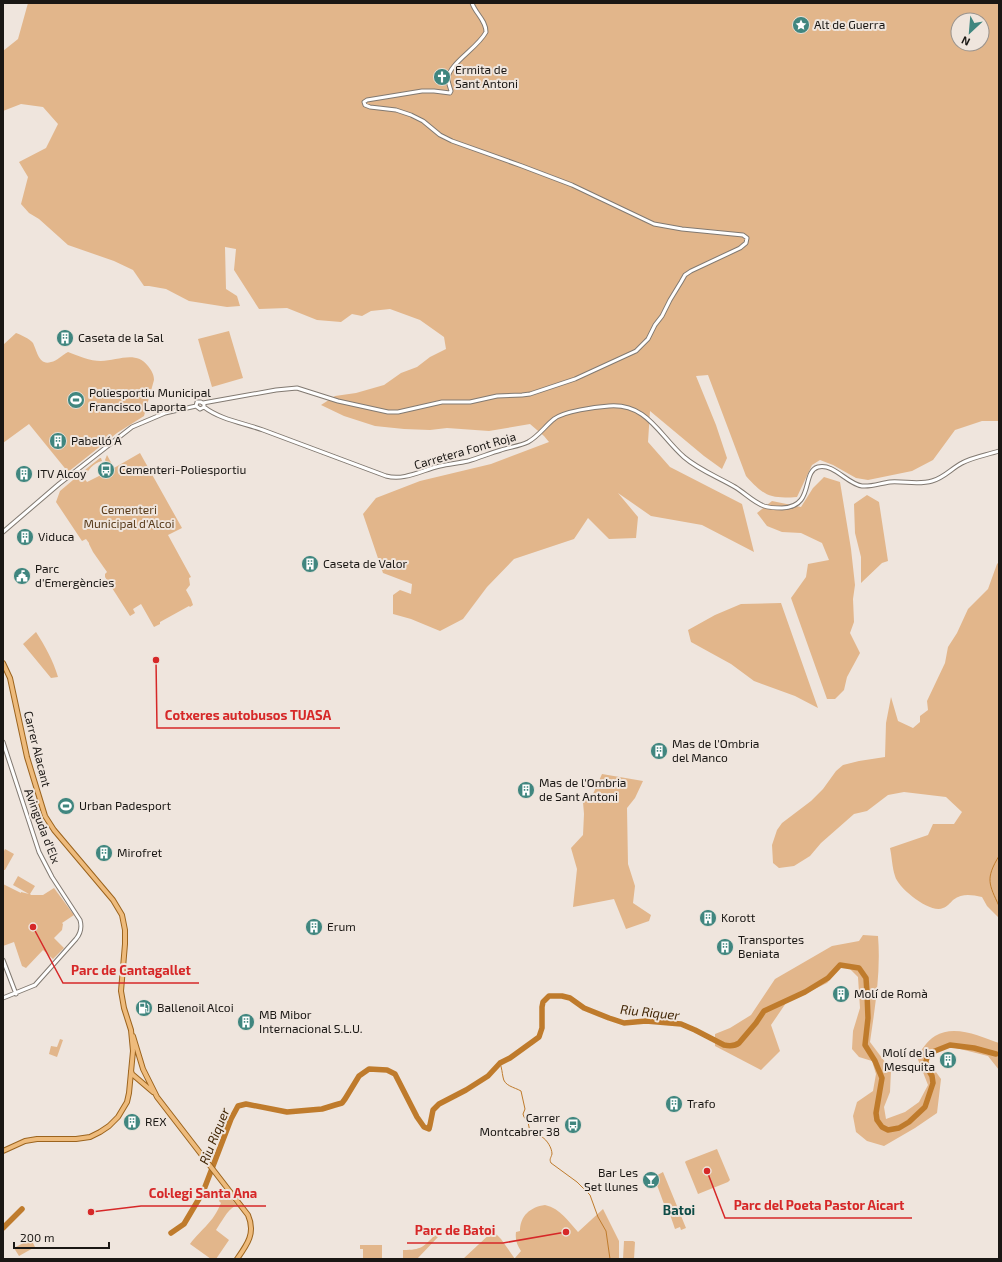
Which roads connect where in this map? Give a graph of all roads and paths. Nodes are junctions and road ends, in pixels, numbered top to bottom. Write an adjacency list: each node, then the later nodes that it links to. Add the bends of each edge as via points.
1 (472, 3): 2 (street, via 485,24 486,32 475,47 454,65 448,81 451,92 449,94 434,91 415,92 366,100 364,104 408,113 452,141 572,185 654,224 741,234 747,238 746,243 685,275 646,342 636,351 575,379 539,391 474,401 442,402 398,412 338,401 297,388)
2 (203, 405): 3 (street, Carretera Font Roja, via 199,402); 3 (street, Carretera Font Roja, via 200,409); 4 (street, Carretera Font Roja, via 208,411 231,420 397,478 469,461 524,443 534,438 560,415 608,406 626,407 649,419 675,449 691,462 758,504 775,508 791,507 798,503 811,473 819,467 830,468 862,486 930,482 962,463)
3 (196, 406): 5 (street, Carretera Font Roja, via 165,413 132,427)
4 (999, 451)
5 (3, 532)
6 (3, 663): 11 (main road, Carrer Alacant, via 8,672 27,757 45,816 114,900 122,915 125,944 121,991)
7 (3, 742): 9 (street, Avinguda d'Elx, via 37,846 49,871 80,920 81,926 80,933 71,946 35,985)
8 (3, 960): 9 (street)
9 (16, 994): 10 (street)
10 (3, 998)
11 (131, 1030): 12 (main road, Carrer Alacant); 13 (main road)
12 (132, 1056): 13 (main road, via 135,1054); 15 (main road, Carrer Alacant)
13 (140, 1058): 14 (main road)
14 (143, 1069): 15 (main road, via 140,1075); 16 (main road)
15 (132, 1073): 16 (main road); 17 (main road, Carrer Alacant, via 125,1106 115,1120 100,1132 80,1139 32,1140)
16 (157, 1097): 18 (main road, via 248,1215 251,1234)
17 (3, 1151)
18 (237, 1259)

